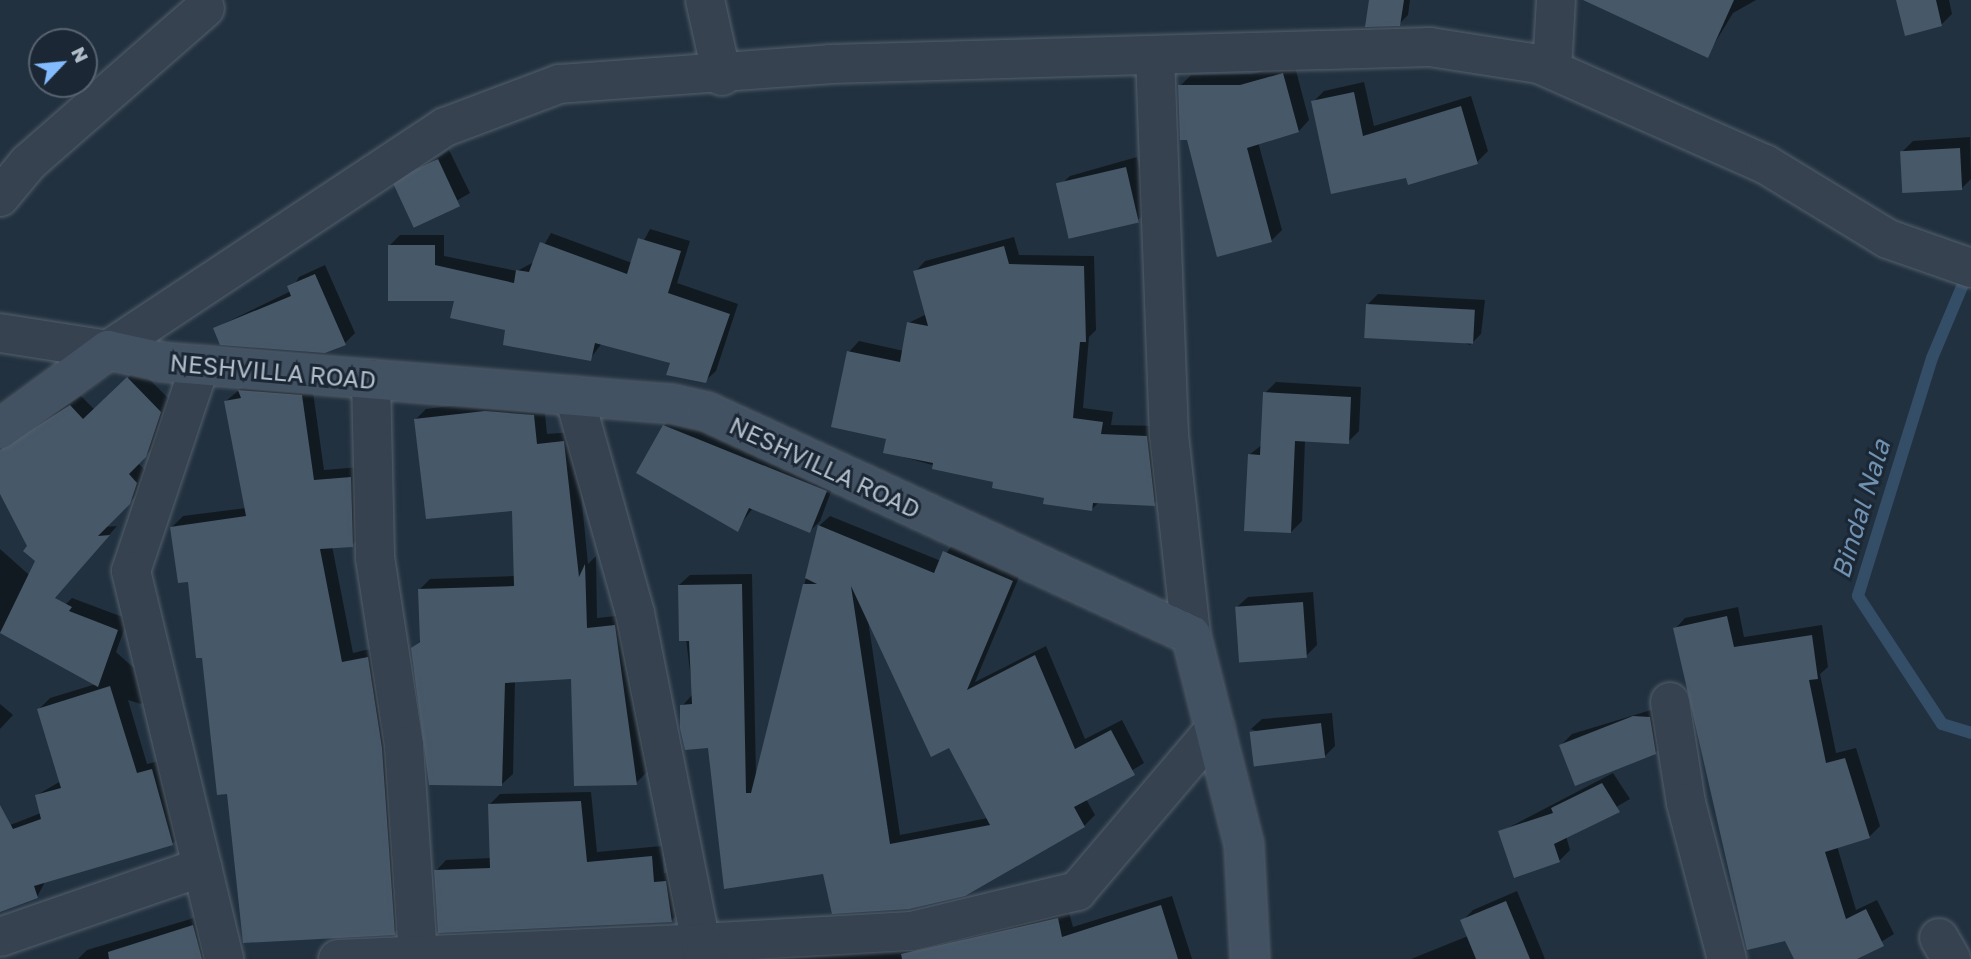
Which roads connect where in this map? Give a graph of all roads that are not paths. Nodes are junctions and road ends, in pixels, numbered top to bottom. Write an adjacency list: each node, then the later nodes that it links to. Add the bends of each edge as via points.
1 (705, 0): 6 (street)
2 (1556, 0): 5 (street)
3 (205, 8): 7 (street, via 28,163)
4 (1155, 55): 5 (street, via 1430,47); 6 (street, via 830,64); 15 (street, via 1169,435 1178,475)
5 (1552, 69): 8 (street, via 1765,164 1888,239)
6 (722, 76): 10 (street, via 559,84 474,113)
7 (0, 197)
8 (1958, 264)
9 (0, 333): 10 (street)
10 (108, 350): 11 (street, NESHVILLA ROAD); 14 (street)
11 (200, 365): 12 (street, NESHVILLA ROAD); 18 (street, via 131,571)
12 (371, 379): 13 (street, NESHVILLA ROAD); 21 (street, via 375,558 404,746)
13 (575, 396): 15 (street, NESHVILLA ROAD, via 707,412); 20 (street, via 635,613)
14 (0, 429)
15 (1191, 635): 17 (street)
16 (1670, 702): 25 (street, via 1686,803)
17 (1215, 729): 20 (street, via 1077,891 912,931); 24 (street, via 1244,844)
18 (202, 867): 19 (street); 22 (street)
19 (0, 937)
20 (702, 951): 21 (street)
21 (418, 956): 23 (street)
22 (224, 959)
23 (338, 959)
24 (1250, 959)
25 (1727, 959)

